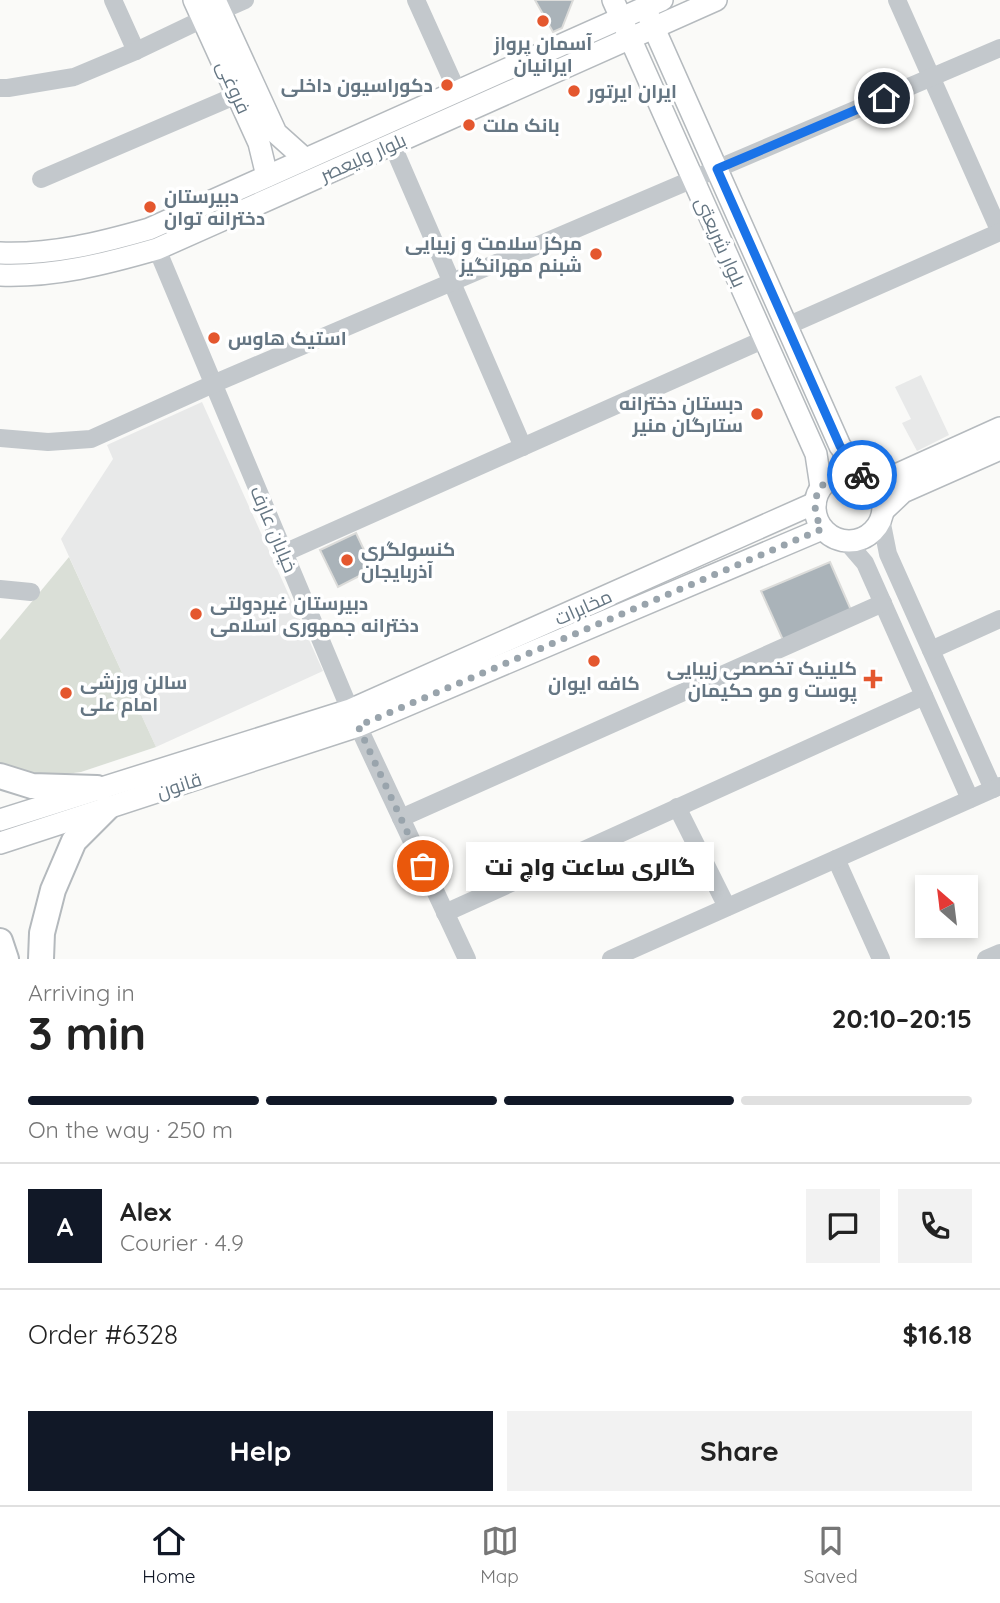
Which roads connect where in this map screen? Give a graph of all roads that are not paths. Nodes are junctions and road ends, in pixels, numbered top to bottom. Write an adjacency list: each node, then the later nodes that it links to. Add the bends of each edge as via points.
1 (113, 0): 12 (street)
2 (245, 0): 7 (street)
3 (416, 0): 15 (street)
4 (716, 0): 9 (main road, بلوار ولیعصر)
5 (897, 0): 13 (street)
6 (649, 3): 8 (main road, بلوار ولیعصر); 9 (main road, بلوار شریعتى)
7 (208, 7): 12 (street); 16 (main road, فروغى); 20 (main road, فروغى, via 276,133)
8 (617, 9): 10 (main road, بلوار شریعتى); 15 (main road, بلوار ولیعصر)
9 (654, 27): 10 (main road, بلوار ولیعصر); 21 (main road, بلوار شریعتى)
10 (631, 38): 18 (main road, بلوار ولیعصر); 24 (main road, بلوار شریعتى)
11 (1000, 48): 13 (street)
12 (136, 51): 14 (street, via 74,77)
13 (931, 78): 21 (street); 25 (street)
14 (0, 88)
15 (457, 91): 17 (main road, بلوار ولیعصر)
16 (237, 94): 22 (main road, فروغى); 23 (street)
17 (422, 107): 18 (main road); 20 (main road, بلوار ولیعصر)
18 (431, 127): 19 (main road, بلوار ولیعصر)
19 (392, 144): 26 (main road, بلوار ولیعصر); 29 (street)
20 (305, 159): 22 (main road, بلوار ولیعصر)
21 (717, 169): 24 (street); 30 (main road, بلوار شریعتى)
22 (267, 176): 27 (main road, بلوار ولیعصر, via 149,229 91,245 30,254)
23 (41, 179)
24 (693, 179): 29 (street); 31 (main road, بلوار شریعتى)
25 (1000, 232): 30 (street)
26 (157, 249): 28 (main road, بلوار ولیعصر, via 95,267 32,276); 32 (street, خیابان عارف)
27 (0, 253)
28 (0, 275)
29 (452, 282): 32 (street); 35 (street)
30 (787, 326): 37 (main road, بلوار شریعتى, via 840,446)
31 (765, 339): 35 (street); 38 (main road, بلوار شریعتى, via 816,454)
32 (214, 384): 34 (street, via 91,439); 42 (street, خیابان عارف)
33 (1000, 428): 37 (main road, via 896,475)
34 (0, 438)
35 (523, 447): 42 (street)
36 (1000, 449): 39 (main road, via 903,492)
37 (866, 477): 38 (main road, via 844,473 828,480); 39 (main road, via 881,493)
38 (818, 495): 40 (main road, via 815,512); 49 (main road, مخابرات)
39 (883, 515): 41 (main road, via 863,538); 47 (street, via 888,554)
40 (822, 529): 41 (main road); 49 (main road, مخابرات)
41 (846, 541): 45 (street, via 865,564)
42 (284, 553): 49 (street, خیابان عارف)
43 (0, 589): 44 (street)
44 (31, 592)
45 (883, 603): 48 (street); 55 (street)
46 (1000, 619): 47 (street)
47 (932, 650): 51 (street)
48 (924, 696): 53 (street); 54 (street)
49 (354, 718): 52 (main road, قانون); 55 (street, خیابان عارف)
50 (0, 776): 52 (highway)
51 (997, 787): 53 (street)
52 (102, 798): 56 (main road, قانون); 57 (main road, قانون); 64 (highway, via 74,841 53,890)
53 (970, 799): 58 (street)
54 (677, 807): 59 (street); 60 (street)
55 (401, 818): 60 (street, خیابان عارف)
56 (0, 820)
57 (0, 843)
58 (836, 859): 59 (street); 67 (street)
59 (727, 907): 66 (street)
60 (445, 913): 65 (street, خیابان عارف)
61 (0, 941): 63 (highway)
62 (1000, 953): 68 (street)
63 (6, 959)
64 (41, 959)
65 (467, 959)
66 (611, 959)
67 (881, 959)
68 (986, 959)

